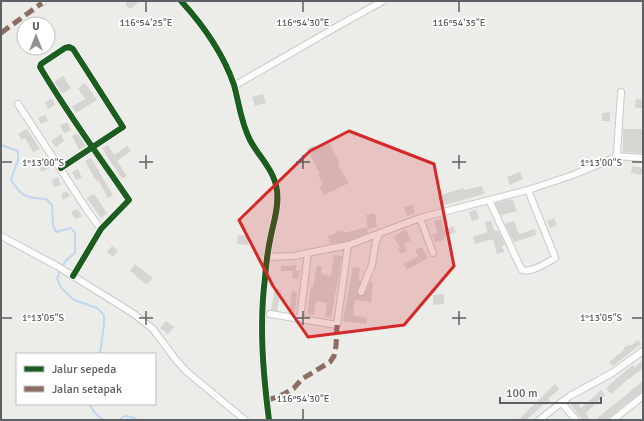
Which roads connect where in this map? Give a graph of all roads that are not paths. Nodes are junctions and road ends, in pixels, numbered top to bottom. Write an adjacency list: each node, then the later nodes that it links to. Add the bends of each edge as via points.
1 (181, 1): 3 (street, via 219,51)
2 (383, 1): 3 (street)
3 (234, 86): 19 (street, via 249,139 274,177 277,190 276,212)
4 (621, 92): 7 (street)
5 (18, 104): 9 (street)
6 (92, 147): 6 (street, via 122,127 73,49 65,48 40,67); 9 (street); 13 (street, via 129,200)
7 (616, 156): 8 (street); 10 (street, via 573,175)
8 (643, 158)
9 (61, 168): 13 (street)
10 (528, 190): 11 (street); 11 (street, via 555,258 526,271 522,270)
11 (489, 200): 12 (street)
12 (420, 218): 14 (street); 18 (street)
13 (101, 229): 20 (street)
14 (380, 234): 16 (street); 21 (street, via 376,241 372,265)
15 (1, 236): 20 (street)
16 (348, 245): 17 (street); 23 (street, via 337,325)
17 (308, 253): 19 (street); 23 (street)
18 (433, 253)
19 (267, 257): 28 (street, via 262,319)
20 (73, 276): 27 (street, via 134,314 153,330 187,372)
21 (361, 292)
22 (270, 314): 23 (street)
23 (300, 319)
24 (643, 351): 26 (street, via 612,373)
25 (643, 396): 31 (street)
26 (561, 402): 29 (street); 30 (street)
27 (245, 420)
28 (269, 420)
29 (539, 420)
30 (576, 420)
31 (613, 420)

